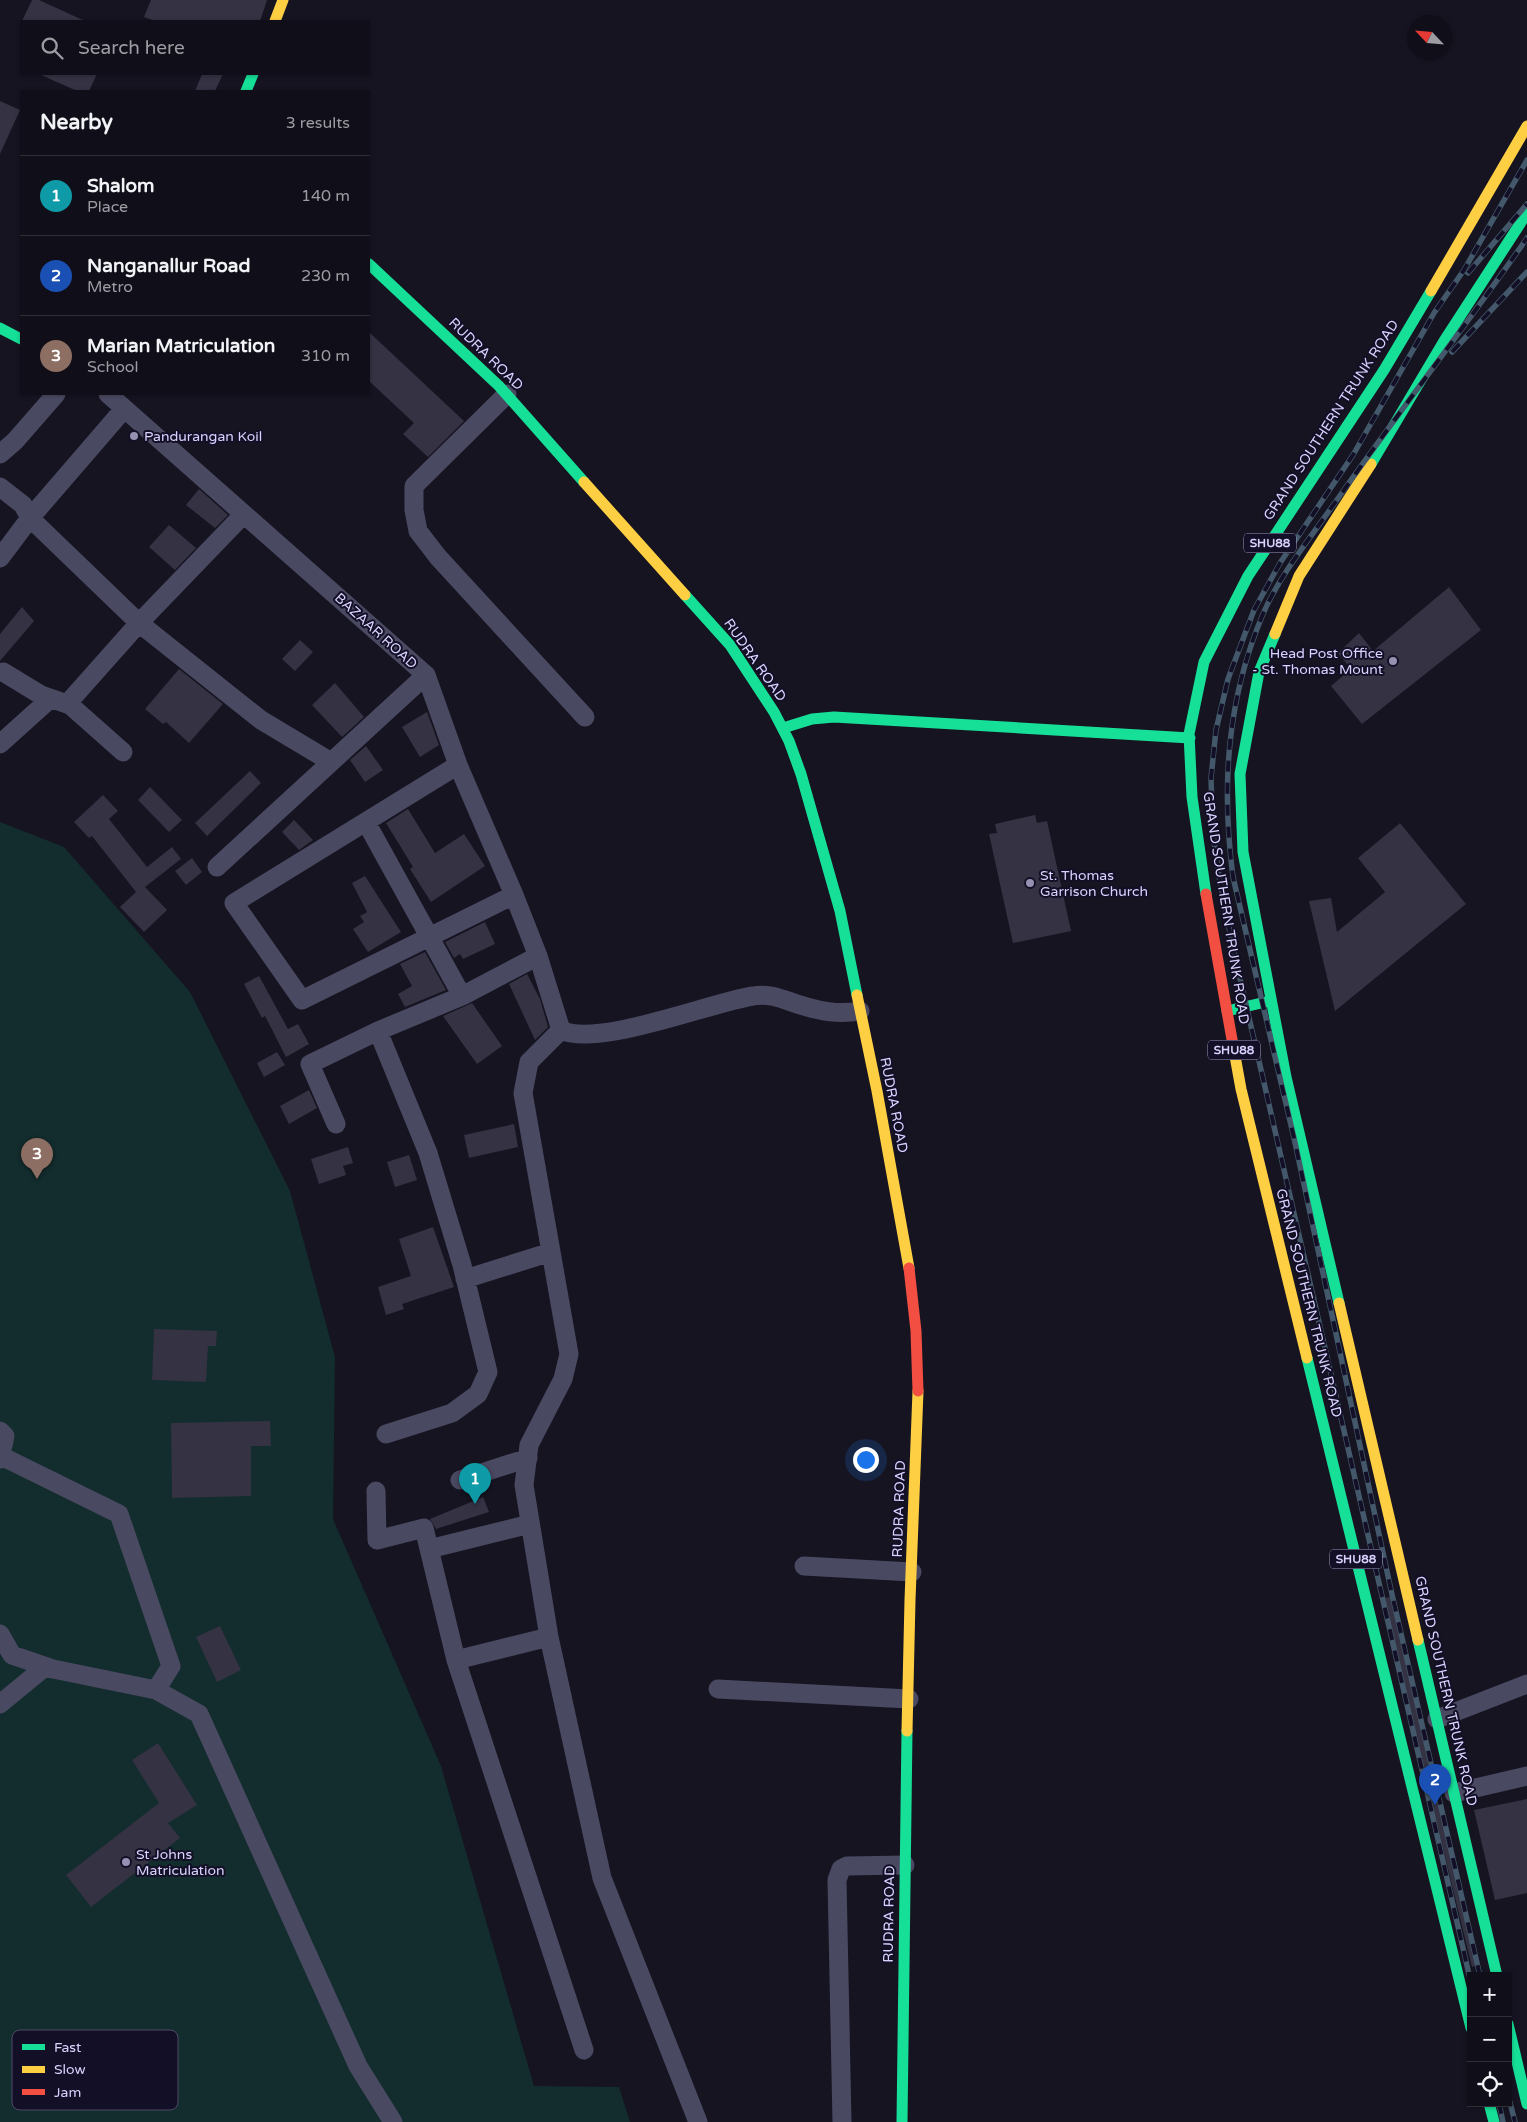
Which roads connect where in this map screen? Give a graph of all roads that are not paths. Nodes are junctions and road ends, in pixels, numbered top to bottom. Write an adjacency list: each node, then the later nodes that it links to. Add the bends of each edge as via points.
1 (283, 0): 2 (main road)
2 (275, 20)
3 (253, 75): 4 (main road)
4 (246, 90)
5 (1527, 126): 25 (main road, GRAND SOUTHERN TRUNK ROAD / SHU88, via 1384,370 1248,576 1204,662)
6 (1527, 212): 36 (main road, GRAND SOUTHERN TRUNK ROAD / SHU88, via 1299,576 1259,672 1240,774 1242,852)
7 (370, 265): 10 (main road, RUDRA ROAD)
8 (0, 328): 9 (main road)
9 (20, 338)
10 (507, 394): 23 (street, via 414,486 418,531); 24 (main road, RUDRA ROAD, via 730,645)
11 (55, 395): 14 (street)
12 (109, 395): 13 (street, BAZAAR ROAD)
13 (124, 409): 16 (street, BAZAAR ROAD); 17 (street)
14 (0, 454)
15 (0, 487): 17 (street, via 22,505)
16 (244, 514): 19 (street); 21 (street, BAZAAR ROAD)
17 (30, 518): 18 (street); 19 (street)
18 (0, 558)
19 (139, 623): 22 (street); 28 (street, via 261,720)
20 (3, 672): 22 (street)
21 (426, 675): 28 (street); 29 (street, BAZAAR ROAD)
22 (58, 702): 26 (street); 27 (street)
23 (585, 717)
24 (783, 728): 25 (main road, via 812,718 834,717); 37 (main road, RUDRA ROAD, via 801,774 840,911)
25 (1190, 738): 38 (main road, GRAND SOUTHERN TRUNK ROAD / SHU88, via 1192,797)
26 (0, 744)
27 (123, 752)
28 (331, 762): 31 (street)
29 (458, 765): 30 (street); 32 (street, BAZAAR ROAD)
30 (366, 822): 33 (street); 33 (street, via 234,903 302,1000)
31 (217, 867)
32 (514, 895): 33 (street); 34 (street, BAZAAR ROAD)
33 (431, 937): 35 (street)
34 (538, 956): 35 (street); 40 (street, BAZAAR ROAD)
35 (462, 996): 39 (street)
36 (1270, 1001): 38 (main road); 63 (main road, GRAND SOUTHERN TRUNK ROAD / SHU88)
37 (860, 1011): 40 (street, via 830,1012 775,996 755,995 592,1035 578,1036); 53 (main road, RUDRA ROAD, via 895,1187 914,1310 919,1376)
38 (1227, 1012): 68 (main road, GRAND SOUTHERN TRUNK ROAD / SHU88, via 1241,1090)
39 (378, 1030): 41 (street, via 310,1064); 43 (street, via 428,1153)
40 (561, 1030): 42 (street, via 529,1062 523,1093)
41 (336, 1124)
42 (551, 1252): 43 (street); 47 (street, via 569,1354 563,1379 529,1445)
43 (465, 1280): 45 (street, via 488,1372 478,1394 452,1412)
44 (2, 1434): 46 (street)
45 (386, 1434)
46 (0, 1458): 60 (street, via 119,1514 171,1666)
47 (528, 1458): 48 (street); 50 (street, via 524,1485)
48 (460, 1480)
49 (376, 1491): 51 (street, via 377,1540 424,1528)
50 (530, 1524): 51 (street); 55 (street)
51 (429, 1550): 56 (street)
52 (804, 1566): 53 (street)
53 (912, 1572): 61 (main road, RUDRA ROAD)
54 (0, 1634): 57 (street, via 12,1655)
55 (549, 1637): 56 (street); 74 (street, via 602,1878)
56 (456, 1660): 70 (street)
57 (45, 1667): 60 (street); 62 (street)
58 (1527, 1684): 63 (street)
59 (718, 1689): 61 (street)
60 (156, 1690): 73 (street, via 198,1714 358,2066)
61 (909, 1699): 66 (main road, RUDRA ROAD)
62 (0, 1704)
63 (1437, 1719): 65 (main road, GRAND SOUTHERN TRUNK ROAD / SHU88)
64 (1527, 1776): 65 (street)
65 (1454, 1793): 67 (main road, GRAND SOUTHERN TRUNK ROAD / SHU88)
66 (905, 1865): 75 (street, via 847,1866 841,1869 837,1880); 76 (main road, RUDRA ROAD)
67 (1496, 1972)
68 (1468, 2017)
69 (1512, 2041): 71 (main road)
70 (584, 2050)
71 (1527, 2104)
72 (1490, 2107): 77 (main road)
73 (393, 2122)
74 (698, 2122)
75 (842, 2122)
76 (902, 2122)
77 (1494, 2122)

